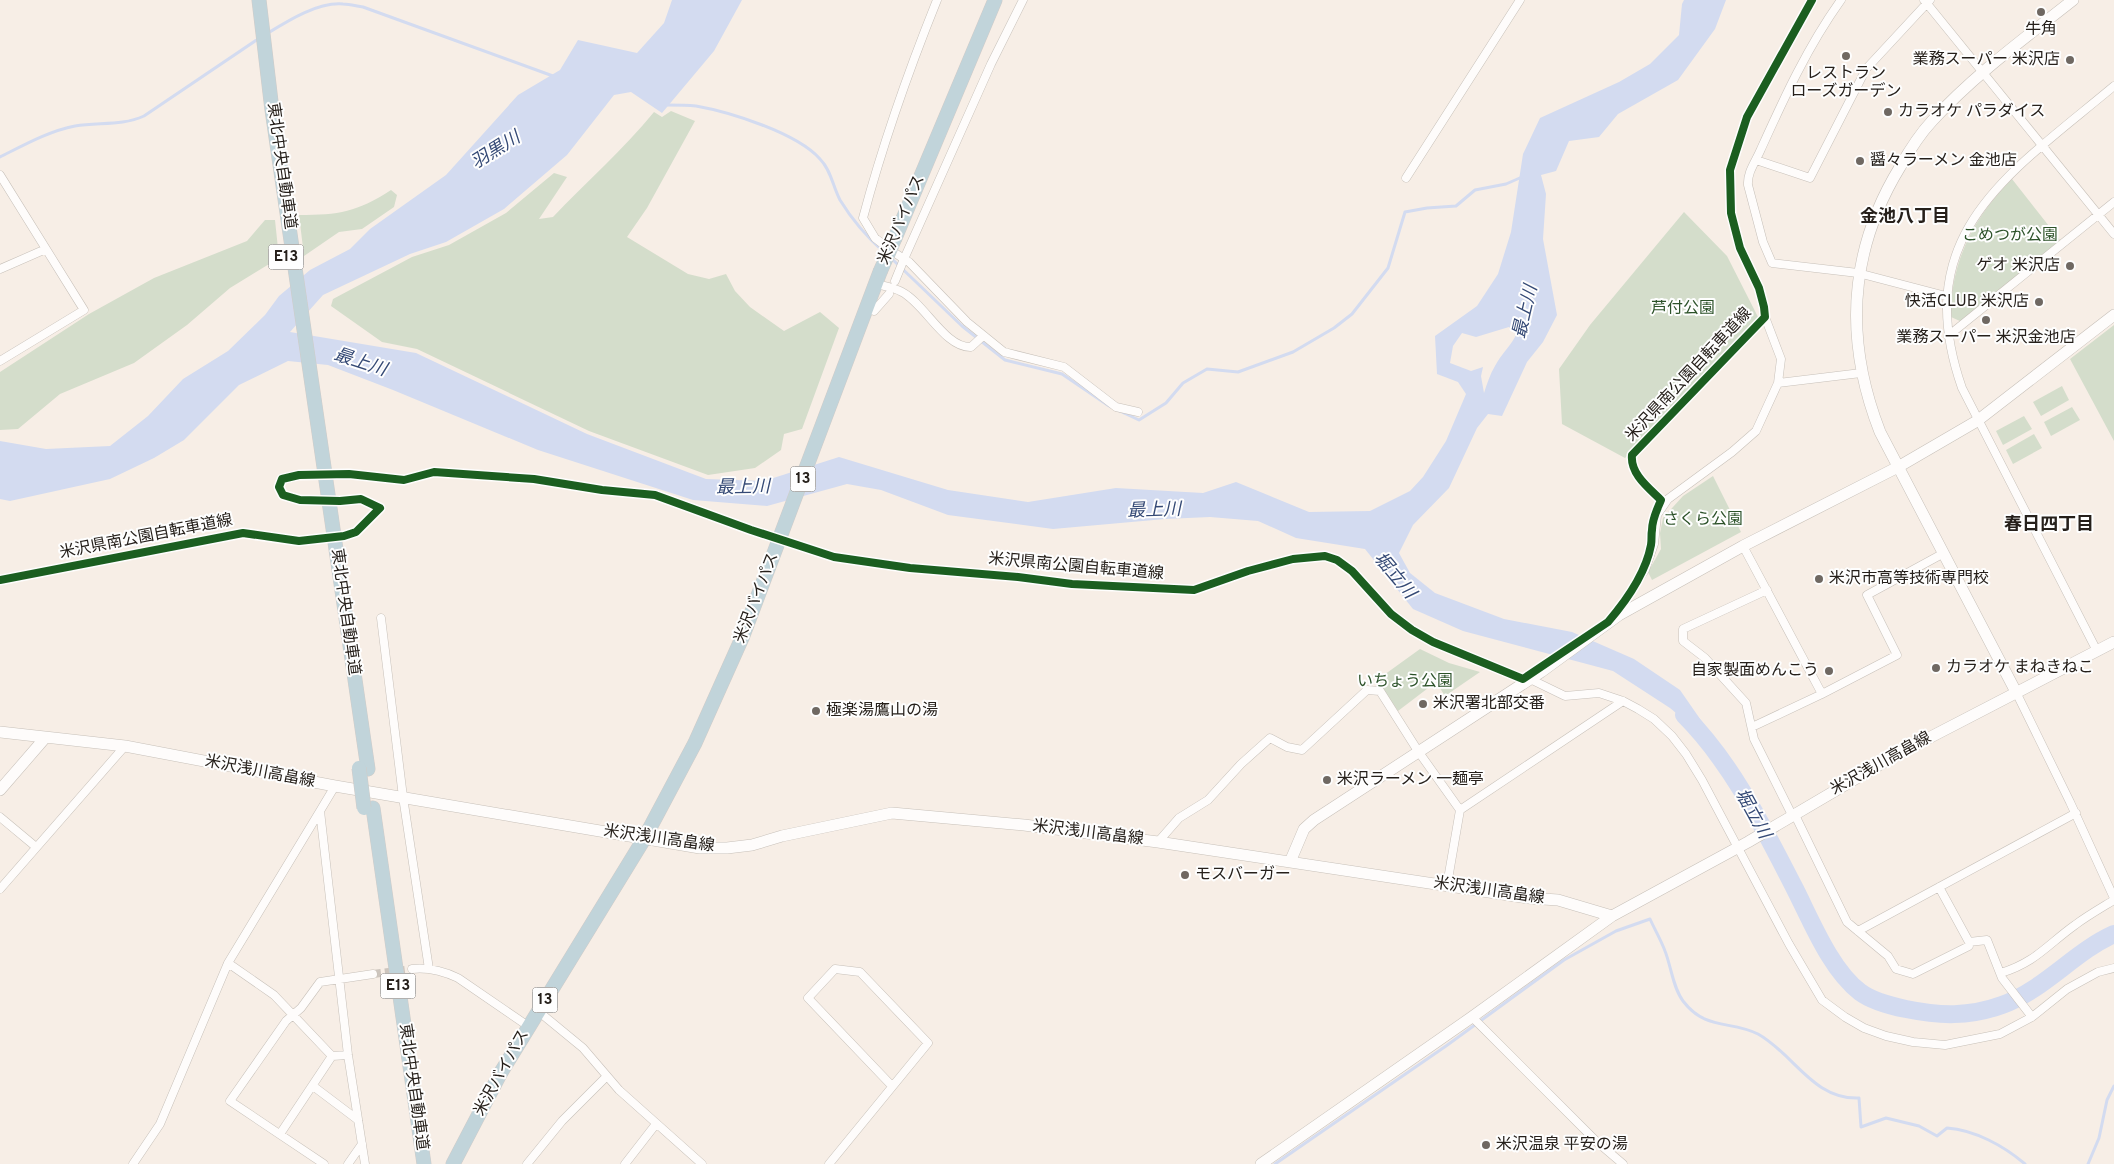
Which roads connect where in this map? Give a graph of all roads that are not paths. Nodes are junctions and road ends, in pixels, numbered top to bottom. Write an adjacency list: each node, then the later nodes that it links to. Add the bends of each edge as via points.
1 (250, 0): 40 (highway, 東北中央自動車道 / E13)
2 (259, 0): 40 (highway, 東北中央自動車道 / E13)
3 (936, 0): 19 (street, via 881,150 863,218 875,238)
4 (995, 0): 19 (highway, 米沢バイパス / 13)
5 (1023, 0): 22 (street)
6 (1520, 0): 15 (street)
7 (1841, 0): 13 (street, via 1787,90)
8 (2073, 0): 10 (street)
9 (1927, 1): 10 (street); 13 (street, via 1866,69 1810,178)
10 (1982, 72): 12 (street); 24 (street, via 1932,121 1913,145 1872,220)
11 (2114, 86): 12 (street)
12 (2042, 146): 17 (street); 28 (street, via 1992,192 1969,225 1951,268)
13 (1756, 160): 24 (street, via 1747,176 1748,185 1772,263)
14 (0, 175): 20 (street)
15 (1406, 178)
16 (2114, 202): 17 (street)
17 (2098, 215): 18 (street); 33 (street)
18 (2114, 234)
19 (889, 242): 25 (highway, 米沢バイパス / 13, bridge)
20 (46, 249): 23 (street); 34 (street, via 84,310)
21 (895, 253): 22 (street)
22 (903, 261): 26 (street); 32 (street, via 909,262)
23 (0, 269)
24 (1858, 273): 28 (street); 35 (street, via 1856,332)
25 (878, 278): 29 (highway, 米沢バイパス / 13); 32 (street, via 903,292 946,336 963,347 971,347)
26 (896, 278)
27 (889, 294): 29 (street, via 874,311)
28 (1946, 296): 33 (street)
29 (865, 314): 66 (highway, 米沢バイパス / 13, via 742,638 687,759)
30 (2114, 315): 38 (street)
31 (1765, 318): 36 (street, via 1781,359)
32 (983, 336): 37 (street, via 1010,355 1064,368 1116,407)
33 (1948, 336): 38 (street, via 1954,367)
34 (0, 361)
35 (1861, 373): 36 (street); 39 (street, via 1870,407)
36 (1778, 383): 44 (street, via 1756,431 1668,499 1657,515 1654,544 1645,570 1616,612)
37 (1138, 412)
38 (1977, 421): 39 (street); 47 (street)
39 (1898, 467): 41 (street); 42 (street)
40 (327, 513): 60 (highway, 東北中央自動車道 / E13, bridge)
41 (1743, 546): 43 (street); 44 (street)
42 (1944, 553): 49 (street); 50 (street, via 1867,595 1897,655)
43 (1767, 590): 50 (street); 52 (street, via 1683,630 1683,641 1705,658 1746,703)
44 (1619, 615): 48 (street)
45 (381, 618): 59 (street)
46 (2114, 642): 47 (street, 米沢浅川高畠線)
47 (2097, 651): 49 (street, 米沢浅川高畠線)
48 (1530, 679): 51 (street, via 1565,696 1599,693); 56 (street)
49 (2016, 692): 63 (street); 64 (street, 米沢浅川高畠線)
50 (1822, 694): 52 (street)
51 (1623, 701): 61 (street); 68 (street, via 1654,719 1672,736)
52 (1752, 727): 64 (street, via 1754,739)
53 (0, 732): 54 (street, 米沢浅川高畠線)
54 (45, 738): 55 (street, 米沢浅川高畠線); 58 (street)
55 (125, 746): 57 (street, 米沢浅川高畠線); 69 (street)
56 (1418, 751): 61 (street); 67 (street, via 1380,691 1368,690 1302,750 1270,738 1208,800 1179,818); 70 (street, via 1314,820 1304,829)
57 (335, 786): 59 (street, 米沢浅川高畠線); 62 (street)
58 (0, 790)
59 (403, 797): 66 (street, 米沢浅川高畠線); 79 (street)
60 (369, 808): 103 (highway, 東北中央自動車道 / E13); 104 (highway, 東北中央自動車道 / E13)
61 (1460, 810): 71 (street)
62 (320, 811): 78 (street); 84 (street)
63 (2076, 813): 72 (street); 74 (street)
64 (1793, 814): 68 (street, 米沢浅川高畠線); 76 (street, via 1847,922)
65 (0, 816): 69 (street)
66 (644, 839): 67 (street, 米沢浅川高畠線, via 700,848 739,847 892,813); 85 (highway, 米沢バイパス / 13)
67 (1158, 842): 70 (street, 米沢浅川高畠線)
68 (1742, 844): 75 (street, 米沢浅川高畠線); 88 (street, via 1822,1000 1845,1018 1886,1036 1945,1045 2000,1034)
69 (36, 847): 73 (street)
70 (1290, 862): 71 (street, 米沢浅川高畠線)
71 (1446, 885): 75 (street, 米沢浅川高畠線, via 1558,900)
72 (1938, 887): 76 (street); 77 (street)
73 (0, 889)
74 (2114, 899): 83 (street, via 2074,926 2044,952)
75 (1612, 916): 87 (street)
76 (1858, 931): 77 (street, via 1888,956 1896,969 1913,974 1969,946)
77 (1969, 942): 83 (street, via 1987,940)
78 (228, 963): 86 (street, via 274,995); 99 (street, via 160,1124)
79 (429, 968): 81 (street); 89 (street, via 458,978)
80 (2114, 968): 88 (street, via 2098,972 2066,989)
81 (412, 969)
82 (373, 974): 84 (street)
83 (2001, 975): 88 (street)
84 (339, 979): 86 (street, via 320,982); 90 (street)
85 (538, 1011): 89 (highway, 米沢バイパス / 13); 92 (street, via 584,1048)
86 (293, 1015): 91 (street); 97 (street, via 286,1020 230,1101)
87 (1472, 1017): 110 (street); 111 (street, via 1596,1141)
88 (2032, 1017)
89 (528, 1026): 105 (highway, 米沢バイパス / 13)
90 (348, 1055): 91 (street); 95 (street)
91 (332, 1056): 93 (street)
92 (607, 1076): 96 (street); 106 (street, via 562,1121)
93 (313, 1086): 95 (street); 97 (street)
94 (892, 1086): 94 (street, via 928,1043 860,972 835,969 808,998); 109 (street)
95 (358, 1120): 98 (street)
96 (656, 1124): 107 (street); 108 (street)
97 (280, 1134): 100 (street)
98 (362, 1144): 101 (street); 102 (street)
99 (133, 1164)
100 (324, 1164)
101 (348, 1164)
102 (365, 1164)
103 (415, 1164)
104 (424, 1164)
105 (453, 1164)
106 (527, 1164)
107 (625, 1164)
108 (702, 1164)
109 (829, 1164)
110 (1261, 1164)
111 (1624, 1164)

